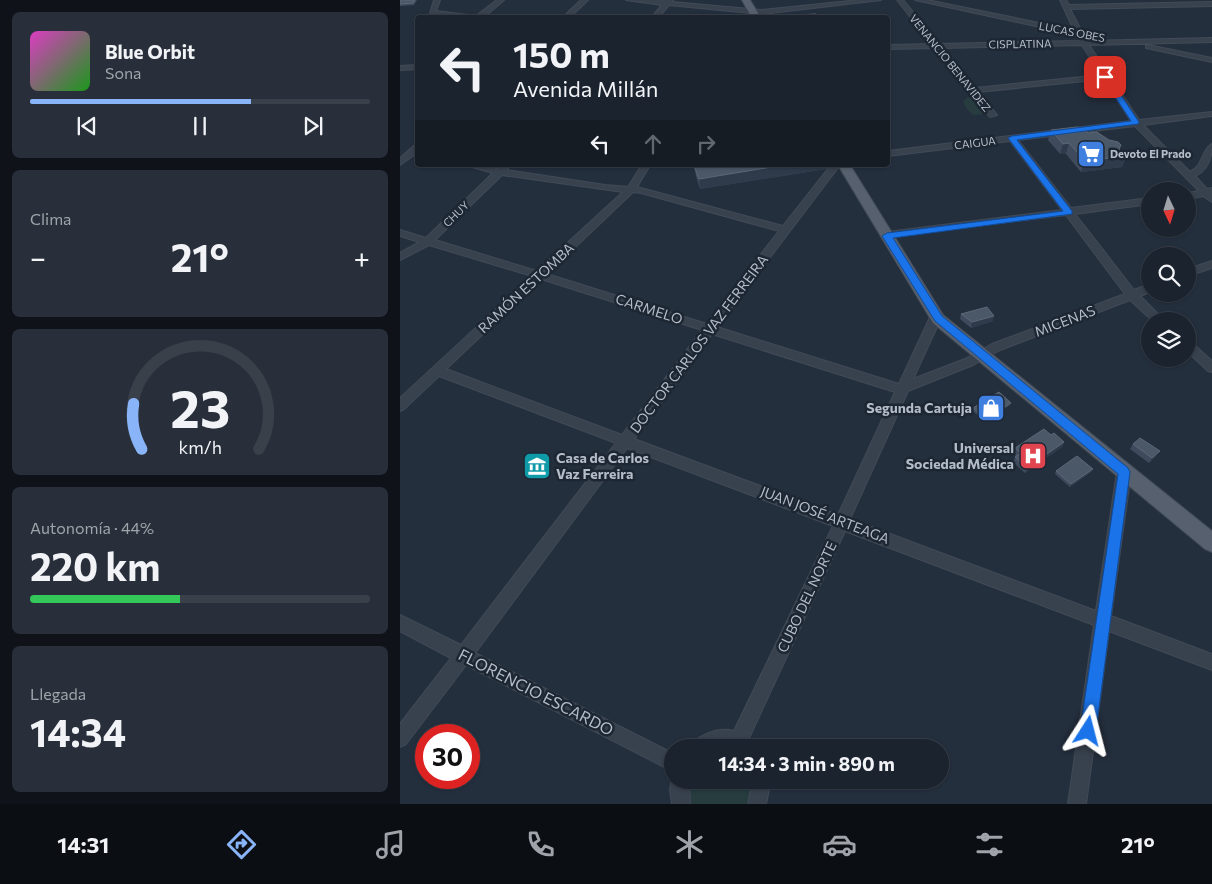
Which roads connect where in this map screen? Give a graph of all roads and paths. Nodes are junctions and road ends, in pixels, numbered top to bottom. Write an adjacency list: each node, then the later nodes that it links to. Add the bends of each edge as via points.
1 (436, 0): 15 (street, via 432,12)
2 (501, 0): 16 (street)
3 (585, 0): 17 (street)
4 (629, 0): 10 (street)
5 (746, 0): 19 (main road)
6 (878, 0): 19 (street)
7 (900, 0): 14 (street, VENANCIO BENAVIDEZ)
8 (918, 0): 11 (street, LUCAS OBES)
9 (1063, 0): 13 (street)
10 (668, 2): 18 (street); 19 (street)
11 (935, 2): 14 (street, VENANCIO BENAVIDEZ); 20 (street, LUCAS OBES)
12 (1212, 4): 13 (street)
13 (1067, 7): 20 (street)
14 (908, 10): 24 (street, VENANCIO BENAVIDEZ)
15 (460, 15)
16 (481, 15)
17 (568, 15)
18 (657, 15)
19 (755, 15)
20 (1078, 33): 22 (street); 23 (street, LUCAS OBES)
21 (1212, 40): 23 (street, CISPLATINA)
22 (1084, 43): 23 (street, CISPLATINA); 24 (street, CISPLATINA); 29 (street)
23 (1128, 43): 26 (street, LUCAS OBES)
24 (936, 46): 25 (street, CISPLATINA); 30 (street, VENANCIO BENAVIDEZ)
25 (890, 47)
26 (1212, 60)
27 (415, 67): 28 (street)
28 (402, 70)
29 (1105, 77): 30 (street); 33 (street)
30 (973, 90): 32 (street, VENANCIO BENAVIDEZ)
31 (1212, 114): 33 (street, CAIGUA)
32 (993, 115)
33 (1136, 122): 34 (street, CAIGUA); 47 (street)
34 (1012, 138): 39 (street, CAIGUA); 52 (street)
35 (1212, 147): 47 (street, via 1201,170)
36 (400, 148): 37 (street)
37 (415, 150)
38 (415, 151): 40 (street)
39 (890, 153)
40 (400, 162)
41 (479, 167): 46 (street)
42 (505, 167): 46 (street, CHUY)
43 (645, 167): 48 (street, RAMÓN ESTOMBA)
44 (834, 167): 53 (street, DOCTOR CARLOS VAZ FERREIRA)
45 (845, 167): 55 (main road)
46 (500, 172): 48 (street); 56 (street, CHUY)
47 (1188, 176): 49 (street)
48 (632, 189): 53 (street); 60 (street, RAMÓN ESTOMBA)
49 (1210, 195): 50 (street)
50 (1196, 196)
51 (1141, 202): 52 (street)
52 (1069, 212): 55 (street); 62 (street)
53 (785, 230): 65 (street, DOCTOR CARLOS VAZ FERREIRA)
54 (400, 233): 56 (street, CARMELO)
55 (887, 236): 64 (main road)
56 (428, 241): 57 (street, CHUY); 60 (street, CARMELO)
57 (400, 257)
58 (1212, 264): 59 (street)
59 (1196, 270)
60 (539, 274): 65 (street, CARMELO); 69 (street, RAMÓN ESTOMBA)
61 (1141, 292): 62 (street, MICENAS)
62 (1132, 295): 63 (street); 67 (street, MICENAS)
63 (1150, 312)
64 (936, 316): 67 (main road); 70 (street, CUBO DEL NORTE)
65 (709, 328): 70 (street, CARMELO); 72 (street, DOCTOR CARLOS VAZ FERREIRA)
66 (1196, 353): 68 (street)
67 (981, 355): 70 (street); 73 (main road)
68 (1212, 368)
69 (438, 371): 71 (street, RAMÓN ESTOMBA); 72 (street, JUAN JOSÉ ARTEAGA)
70 (901, 389): 74 (street, CUBO DEL NORTE)
71 (400, 406)
72 (626, 441): 74 (street, JUAN JOSÉ ARTEAGA); 78 (street, DOCTOR CARLOS VAZ FERREIRA)
73 (1124, 472): 75 (main road); 76 (street)
74 (842, 522): 76 (street, JUAN JOSÉ ARTEAGA); 81 (street, CUBO DEL NORTE)
75 (1212, 543)
76 (1104, 620): 79 (street, JUAN JOSÉ ARTEAGA); 87 (street)
77 (400, 623): 78 (street, FLORENCIO ESCARDO)
78 (464, 655): 80 (street, DOCTOR CARLOS VAZ FERREIRA); 82 (street, FLORENCIO ESCARDO)
79 (1212, 662)
80 (400, 738)
81 (745, 739)
82 (664, 758)
83 (679, 789): 85 (street)
84 (760, 789): 86 (street)
85 (681, 804)
86 (757, 804)
87 (1077, 804)

